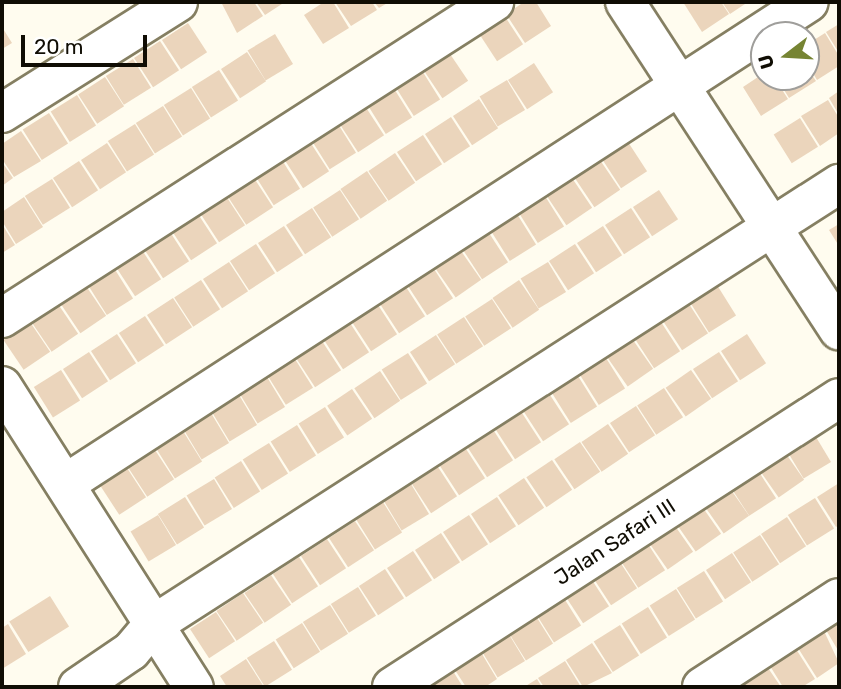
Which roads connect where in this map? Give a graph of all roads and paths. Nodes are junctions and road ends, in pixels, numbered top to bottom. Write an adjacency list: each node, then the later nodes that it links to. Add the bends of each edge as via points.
1 (178, 2): 6 (street)
2 (494, 2): 9 (street)
3 (625, 2): 5 (street)
4 (809, 2): 5 (street)
5 (680, 86): 8 (street); 13 (street)
6 (2, 113)
7 (839, 184): 8 (street)
8 (770, 229): 10 (street); 15 (street)
9 (2, 318)
10 (839, 330)
11 (2, 386): 13 (street)
12 (839, 398): 18 (street, Jalan Safari III)
13 (65, 484): 15 (street)
14 (839, 598): 19 (street)
15 (153, 625): 16 (street, via 131,651); 17 (street)
16 (78, 687)
17 (194, 687)
18 (392, 687)
19 (702, 687)

